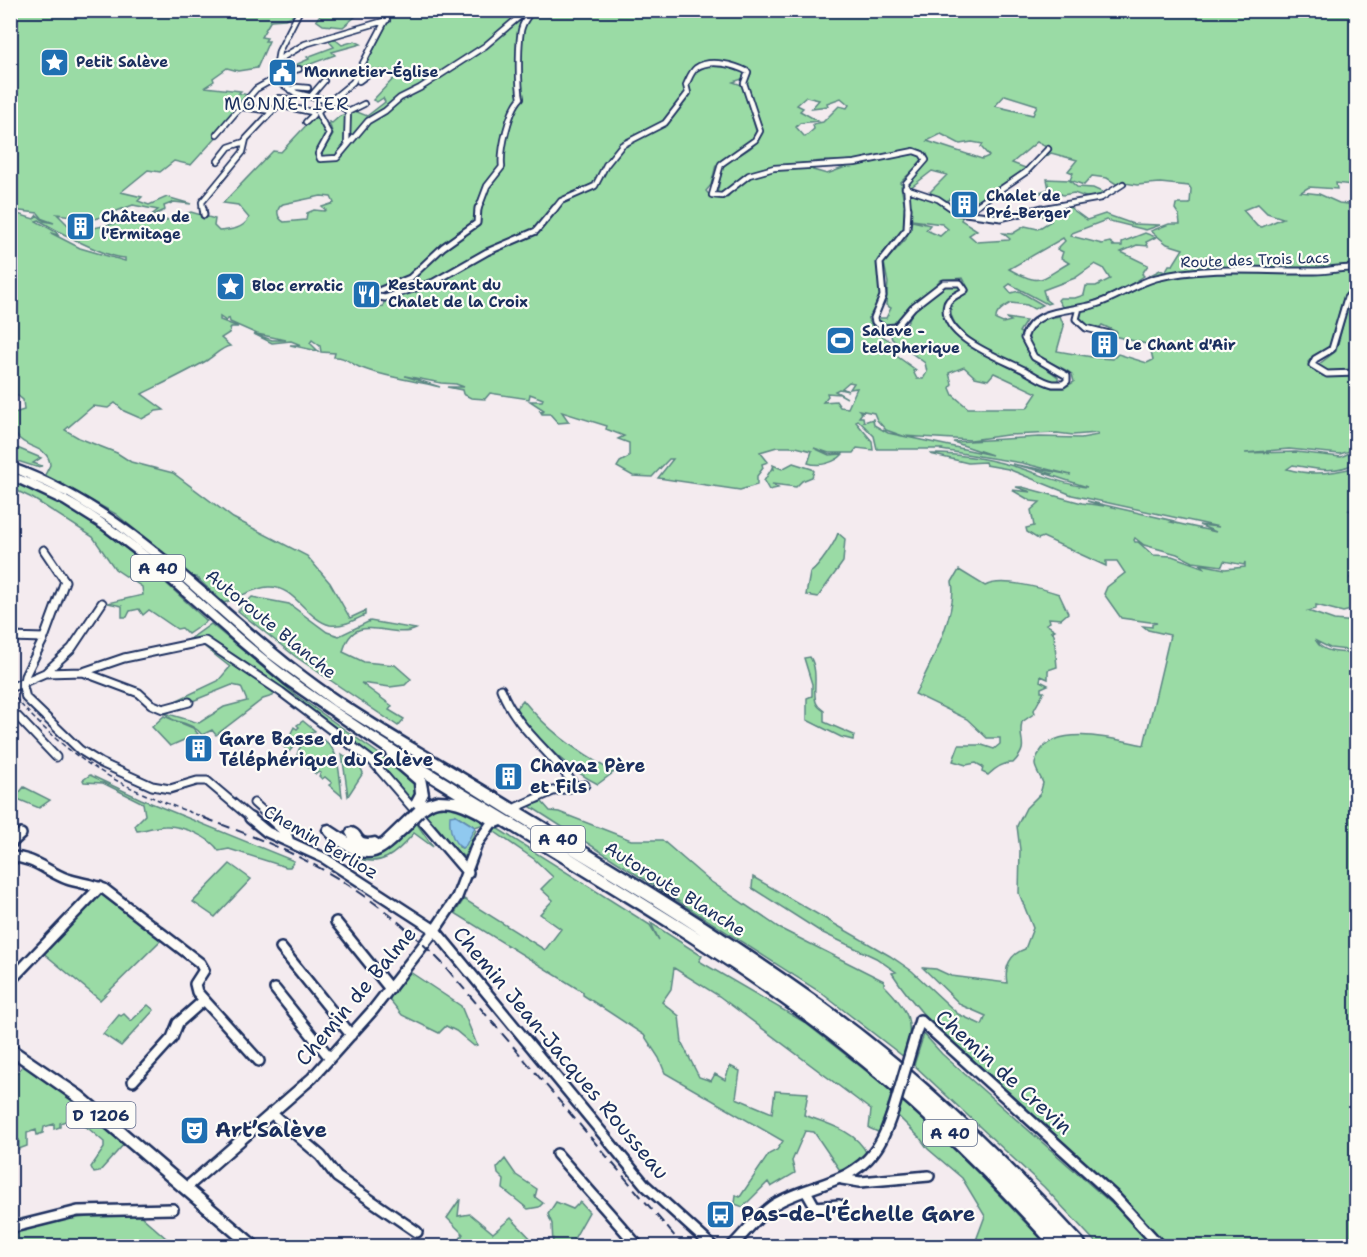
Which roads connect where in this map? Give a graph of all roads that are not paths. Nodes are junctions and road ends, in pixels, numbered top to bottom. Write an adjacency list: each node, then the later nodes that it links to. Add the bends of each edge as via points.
1 (300, 10): 6 (street)
2 (521, 10): 33 (street, via 519,17 491,42 397,100 365,124)
3 (532, 10): 37 (street, via 520,33 521,98 511,108 500,151 501,168 479,201 477,223 443,247 418,272 376,292 375,298 434,282 537,230 561,201 596,184 623,144 666,122 688,93 687,82 699,67 710,64 747,71 744,83 760,134 721,164 711,191 713,196 724,196 746,176 772,169 811,163 848,164 907,151 922,153 926,159 909,177)
4 (291, 12): 6 (street)
5 (391, 12): 7 (street)
6 (295, 20): 8 (street)
7 (387, 20): 9 (street); 12 (street)
8 (282, 45): 9 (street); 10 (street)
9 (301, 46): 10 (street)
10 (278, 60): 14 (street)
11 (299, 69): 14 (street)
12 (359, 72): 13 (street, via 359,81); 23 (street, via 346,89)
13 (367, 75)
14 (274, 77): 18 (street); 27 (street, via 256,89)
15 (324, 81): 20 (street)
16 (312, 82): 17 (street)
17 (308, 88): 18 (street); 20 (street)
18 (290, 90): 19 (street)
19 (296, 93): 20 (street); 22 (street)
20 (308, 95): 23 (street); 24 (street)
21 (279, 98): 22 (street)
22 (290, 99): 26 (street)
23 (330, 100): 29 (street); 33 (street, via 318,114 330,134 318,157 335,159)
24 (306, 101)
25 (364, 104): 29 (street)
26 (281, 105): 28 (street); 30 (street, via 313,113)
27 (241, 107): 28 (street); 31 (street)
28 (272, 111): 32 (street)
29 (348, 112): 33 (street)
30 (306, 122)
31 (216, 134)
32 (244, 142): 35 (street, via 230,147); 39 (street, via 243,152 202,202)
33 (346, 146)
34 (1048, 149): 38 (street, via 1026,172)
35 (218, 161)
36 (1122, 184): 38 (street, via 1101,198 1007,217)
37 (905, 188): 38 (street); 42 (street, Route des Trois Lacs, via 909,224 881,260 885,294 874,318 879,326 896,327 913,307 944,283 958,282 965,290 947,306 955,330 993,357 1058,386 1065,383 1067,376 1032,355 1024,333 1038,318)
38 (963, 213)
39 (204, 214)
40 (1356, 268): 42 (street, Route des Trois Lacs, via 1165,276)
41 (1356, 287): 44 (street, via 1347,298 1331,351 1315,359 1312,365 1326,375)
42 (1079, 308): 43 (street, via 1076,319 1081,325)
43 (1110, 334)
44 (1356, 373)
45 (10, 466): 102 (highway, Autoroute Blanche / A 40, via 75,496 126,529 268,652 335,701 697,925 822,1009 952,1116)
46 (10, 475): 58 (highway, Autoroute Blanche / A 40, via 68,502 118,535 268,665)
47 (44, 550): 50 (street, via 65,581)
48 (102, 603): 52 (street, via 72,648)
49 (10, 637): 50 (street)
50 (44, 638): 53 (street)
51 (82, 672): 52 (street); 56 (street, via 140,693 163,709); 73 (street, via 205,641 372,761)
52 (45, 673): 53 (street)
53 (24, 682): 54 (street); 69 (street, Chemin Berlioz, via 24,694 30,703 92,758 159,789 207,781 264,830)
54 (10, 688)
55 (501, 689): 61 (street, via 524,730 567,772)
56 (189, 702)
57 (10, 714): 59 (street, via 18,717)
58 (339, 716): 64 (highway, via 420,779 423,791); 71 (highway, Autoroute Blanche / A 40)
59 (56, 757)
60 (585, 785): 61 (street)
61 (575, 786): 63 (street)
62 (254, 803): 69 (street, via 286,833)
63 (517, 807)
64 (413, 812): 66 (highway, via 385,846 370,852 354,850); 67 (highway, via 373,845 358,843); 71 (highway, via 434,801 452,800)
65 (491, 824): 73 (street, Chemin de Balme, via 479,838)
66 (329, 830)
67 (352, 833)
68 (21, 834): 70 (street)
69 (289, 843): 76 (street, Chemin Berlioz, via 335,865)
70 (10, 844)
71 (562, 855): 101 (highway, Autoroute Blanche / A 40, via 750,974 860,1054 973,1155)
72 (10, 857): 74 (street, via 25,857 68,879)
73 (468, 873): 76 (street, Chemin de Balme, via 458,897)
74 (100, 887): 78 (street); 81 (street, via 201,964 204,970 195,987)
75 (336, 922): 80 (street)
76 (435, 930): 80 (street, Chemin de Balme); 99 (street, Chemin Jean-Jacques Rousseau, via 645,1185)
77 (280, 948): 82 (street)
78 (10, 981)
79 (275, 989): 84 (street)
80 (390, 989): 82 (street, Chemin de Balme)
81 (204, 1000): 85 (street); 86 (street, via 178,1023 172,1038)
82 (351, 1035): 84 (street, Chemin de Balme)
83 (10, 1048): 91 (main road, D 1206, via 78,1095)
84 (330, 1058): 87 (street, Chemin de Balme)
85 (259, 1061)
86 (133, 1081)
87 (270, 1113): 91 (street, Chemin de Balme); 96 (street, via 321,1156 338,1177)
88 (557, 1154): 98 (street)
89 (929, 1176): 90 (street, via 860,1182)
90 (841, 1179): 92 (street, Chemin de Crevin); 103 (street, Chemin de Crevin, bridge, via 873,1156 885,1136 920,1020 1115,1197)
91 (186, 1188): 97 (main road, D 1206)
92 (806, 1191): 93 (street, via 815,1207); 100 (street, Chemin de Crevin, via 773,1206)
93 (839, 1205)
94 (173, 1209): 95 (street, via 78,1211)
95 (10, 1228)
96 (417, 1232)
97 (253, 1246)
98 (638, 1246)
99 (712, 1246)
100 (732, 1246)
101 (1060, 1246)
102 (1079, 1246)
103 (1160, 1246)

